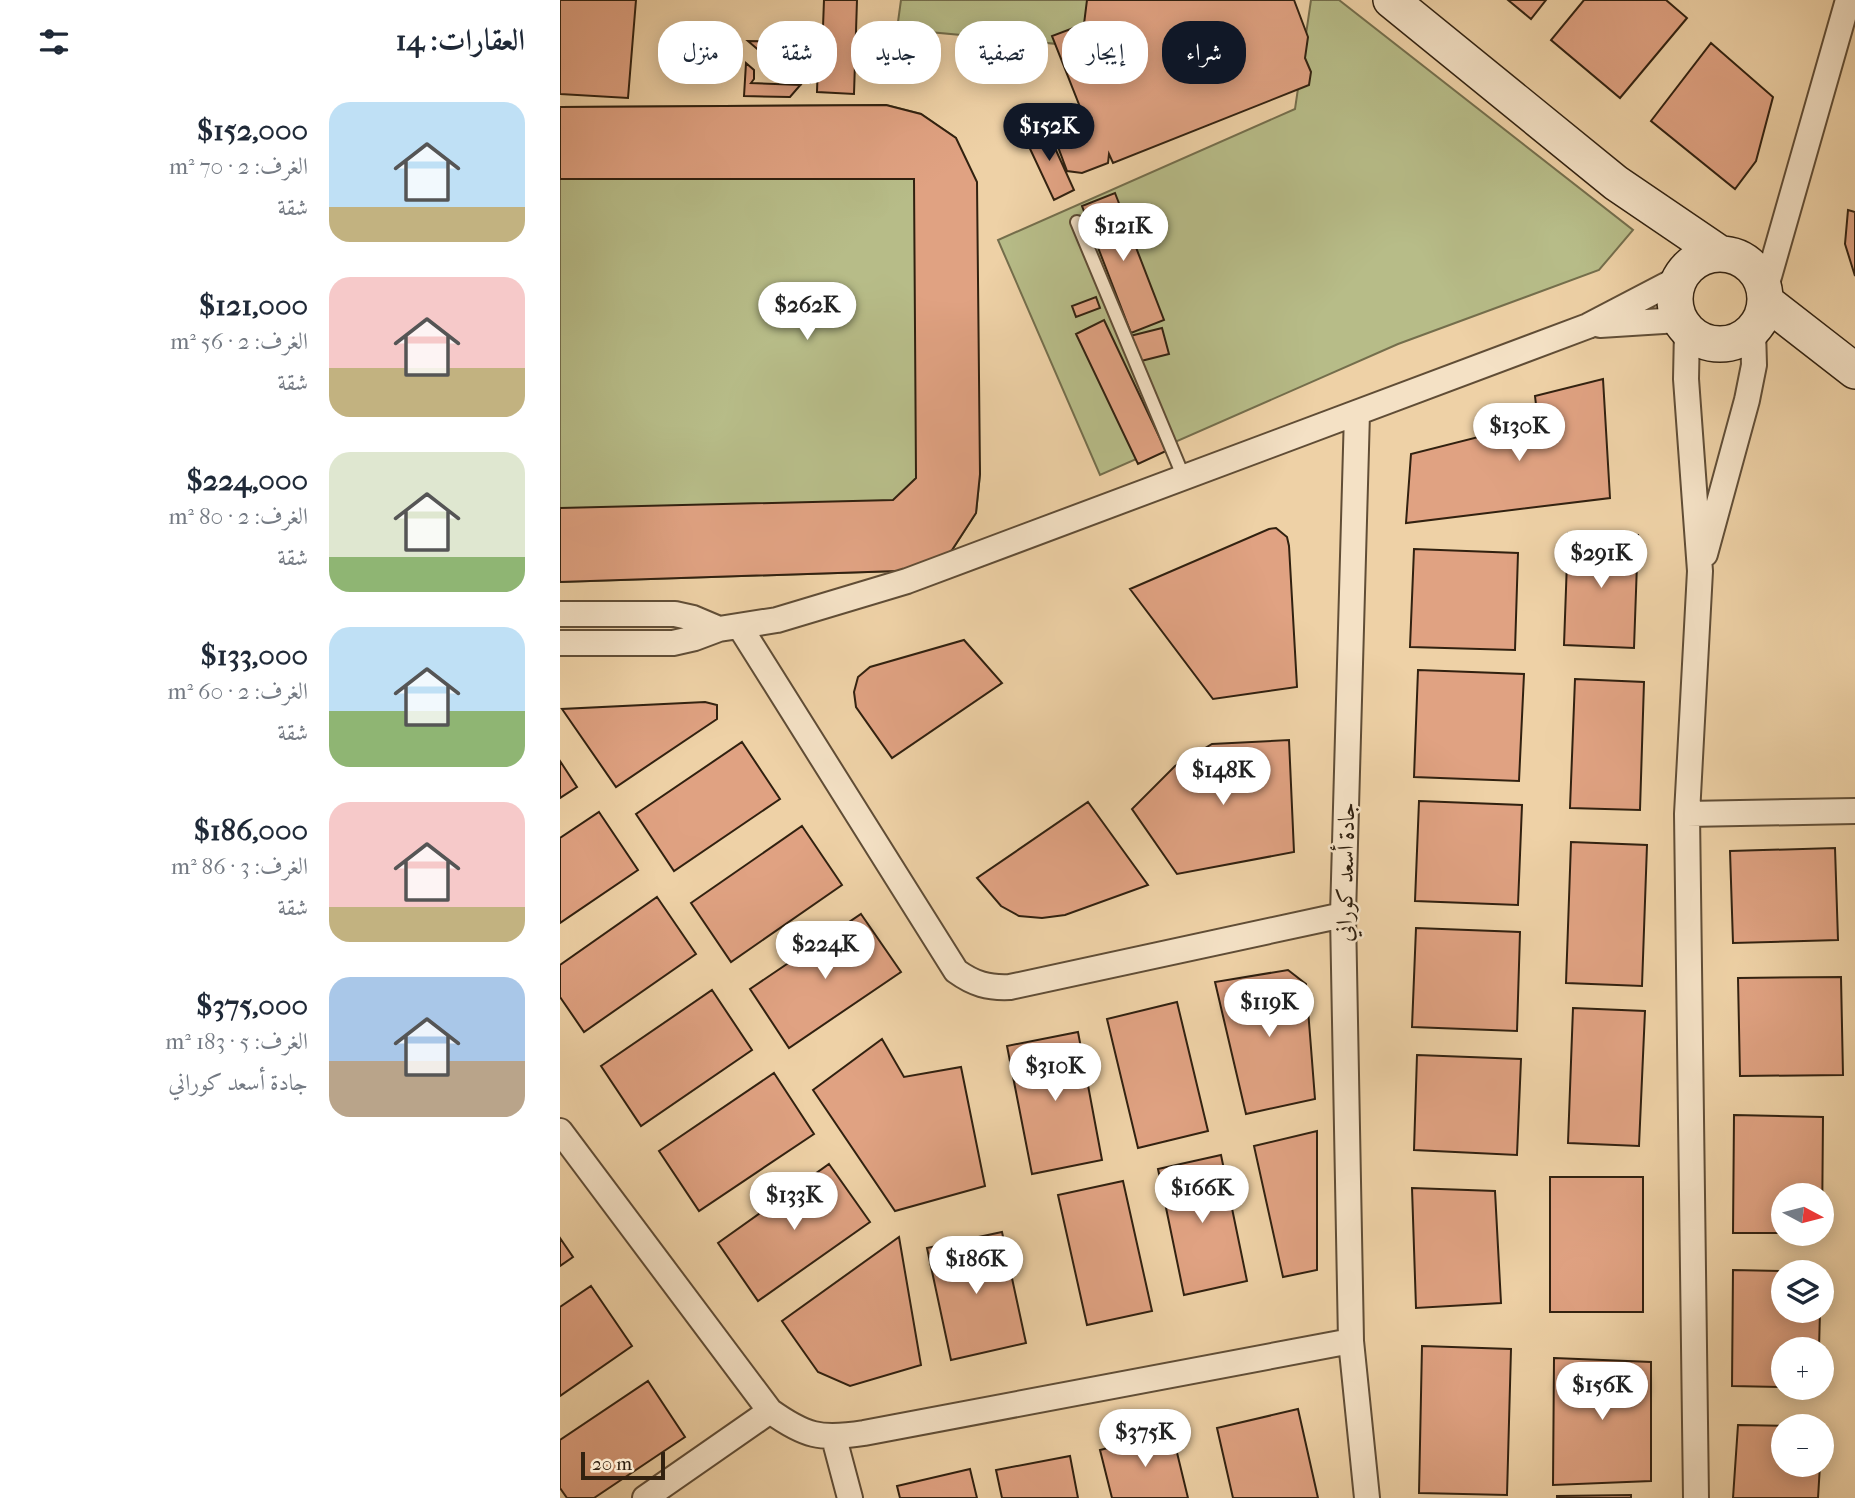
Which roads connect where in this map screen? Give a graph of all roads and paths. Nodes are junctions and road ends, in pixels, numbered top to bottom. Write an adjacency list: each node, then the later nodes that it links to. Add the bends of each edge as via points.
1 (1391, 0): 3 (street)
2 (1848, 0): 7 (street)
3 (1616, 183): 5 (street); 6 (street)
4 (1077, 222): 12 (lane)
5 (1719, 253): 6 (street, via 1699,258); 7 (street, via 1739,257 1759,275)
6 (1683, 273): 8 (street, via 1674,294); 9 (street)
7 (1760, 313): 8 (street, via 1738,340 1723,344 1702,341); 10 (street, via 1818,341); 13 (street, via 1747,400)
8 (1683, 325): 9 (street); 13 (street)
9 (1588, 326): 11 (street)
10 (1855, 371)
11 (1357, 413): 12 (street); 19 (street, جادة أسعد كوراني)
12 (1184, 478): 15 (street, via 907,581 777,620)
13 (1700, 571): 18 (street)
14 (560, 614): 15 (street, via 675,614)
15 (730, 628): 16 (street, via 673,643); 19 (street, via 956,971 972,982 990,988 1010,987)
16 (560, 643)
17 (1855, 811): 18 (street)
18 (1687, 814): 27 (street)
19 (1343, 915): 21 (street, جادة أسعد كوراني)
20 (560, 1131): 22 (street)
21 (1351, 1341): 23 (street); 26 (street, جادة أسعد كوراني)
22 (769, 1411): 23 (street, via 810,1434); 24 (street)
23 (834, 1438): 25 (street)
24 (645, 1498)
25 (850, 1498)
26 (1367, 1498)
27 (1696, 1498)

